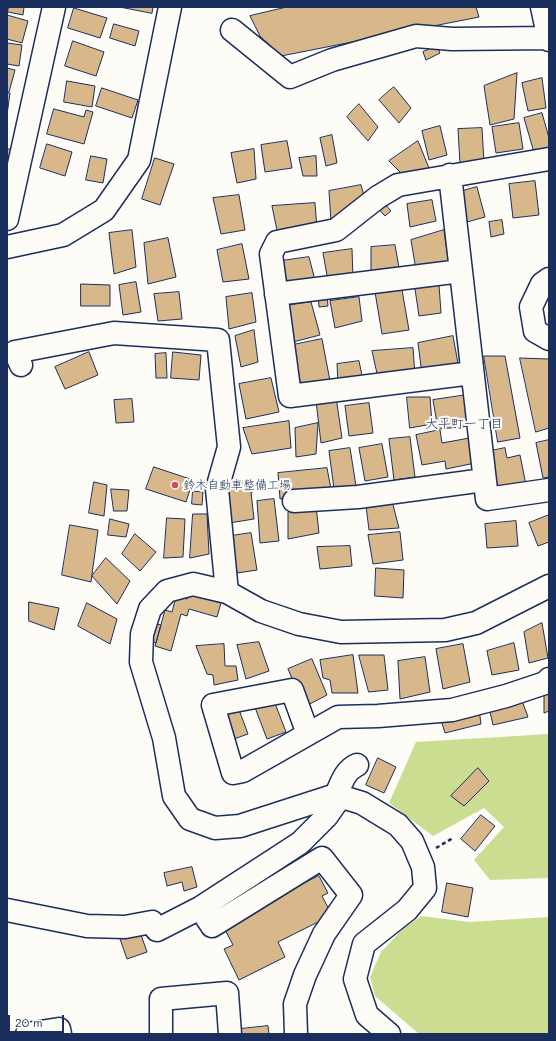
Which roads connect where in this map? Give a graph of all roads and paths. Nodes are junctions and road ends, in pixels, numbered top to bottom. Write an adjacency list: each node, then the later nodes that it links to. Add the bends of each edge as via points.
1 (54, 7): 8 (street)
2 (170, 7): 9 (street, via 139,160 104,210 63,235)
3 (542, 7): 5 (street)
4 (232, 30): 5 (street, via 290,77 332,60 416,36 452,39)
5 (548, 39)
6 (549, 159): 7 (street)
7 (450, 175): 10 (street); 12 (street, via 398,185 378,197 336,230 277,242 271,254)
8 (7, 219)
9 (7, 247)
10 (460, 271): 12 (street); 15 (street)
11 (549, 279): 13 (street, via 542,284 530,307 535,331)
12 (276, 294): 15 (street, via 290,396)
13 (549, 339)
14 (21, 365): 20 (street, via 15,352 114,333 218,340 229,447 217,488)
15 (472, 373): 16 (street)
16 (484, 480): 17 (street, via 487,499); 18 (street, via 358,497)
17 (549, 490)
18 (294, 501)
19 (549, 586): 20 (street, via 476,623 446,630 340,632 299,624 261,611)
20 (227, 592): 24 (street, via 192,584 167,592 150,609 142,634 141,662 164,738 174,796 190,819 215,828 240,826)
21 (549, 679): 22 (street, via 526,690 452,710 338,717)
22 (308, 734): 22 (street, via 243,771 233,773 213,705 292,690)
23 (357, 765): 24 (street, via 344,776)
24 (338, 795): 25 (street, via 326,817 300,842); 32 (street, via 362,803 398,824 412,841 423,867 425,888 407,910 364,944 355,979 367,1015)
25 (200, 908): 26 (street, via 157,930 152,922 125,927 87,926); 31 (street, via 212,926 322,858 352,895 324,934 305,975 295,1004)
26 (7, 910)
27 (27, 1034): 28 (street, via 59,1029)
28 (60, 1034)
29 (161, 1034): 30 (street, via 161,999 227,993)
30 (230, 1034)
31 (296, 1034)
32 (389, 1034)

